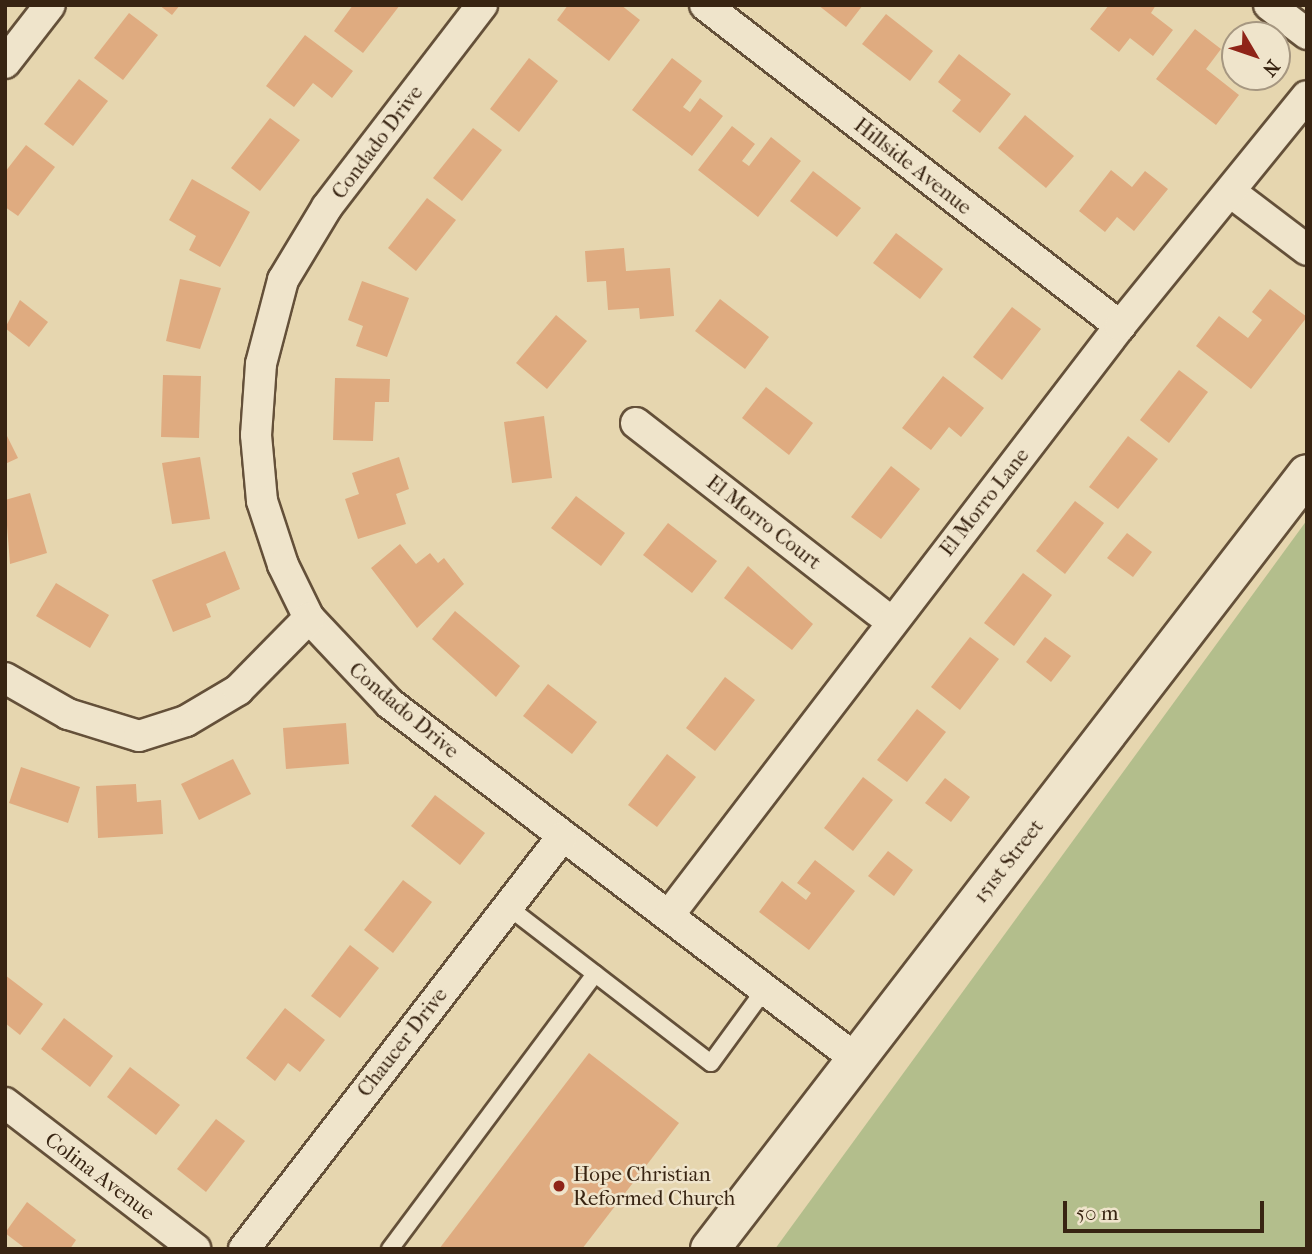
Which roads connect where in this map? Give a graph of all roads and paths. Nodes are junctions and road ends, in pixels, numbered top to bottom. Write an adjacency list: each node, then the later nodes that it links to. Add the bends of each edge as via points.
1 (50, 5): 6 (street)
2 (482, 5): 13 (street, Condado Drive, via 327,207 283,281 261,364 256,435 262,501)
3 (705, 5): 10 (street, Hillside Avenue)
4 (1269, 5): 5 (street)
5 (1307, 34)
6 (5, 63)
7 (1307, 96): 8 (street, El Morro Lane)
8 (1232, 192): 9 (street); 10 (street, El Morro Lane)
9 (1307, 250)
10 (1120, 326): 14 (street, El Morro Lane)
11 (636, 423): 14 (street, El Morro Court)
12 (1307, 474): 21 (street, 151st Street)
13 (309, 618): 15 (street, via 238,690 186,722 139,736 68,714); 16 (street, Condado Drive, via 389,703)
14 (892, 622): 18 (street, El Morro Lane)
15 (5, 678)
16 (562, 837): 17 (street, Chaucer Drive); 18 (street, Condado Drive)
17 (507, 906): 19 (lane); 24 (street, Chaucer Drive)
18 (669, 915): 20 (street, Condado Drive)
19 (595, 974): 20 (lane, via 711,1063); 25 (lane)
20 (765, 989): 21 (street, Condado Drive)
21 (856, 1059): 26 (street, 151st Street)
22 (5, 1103): 23 (street, Colina Avenue)
23 (195, 1249)
24 (244, 1249)
25 (390, 1249)
26 (710, 1249)

